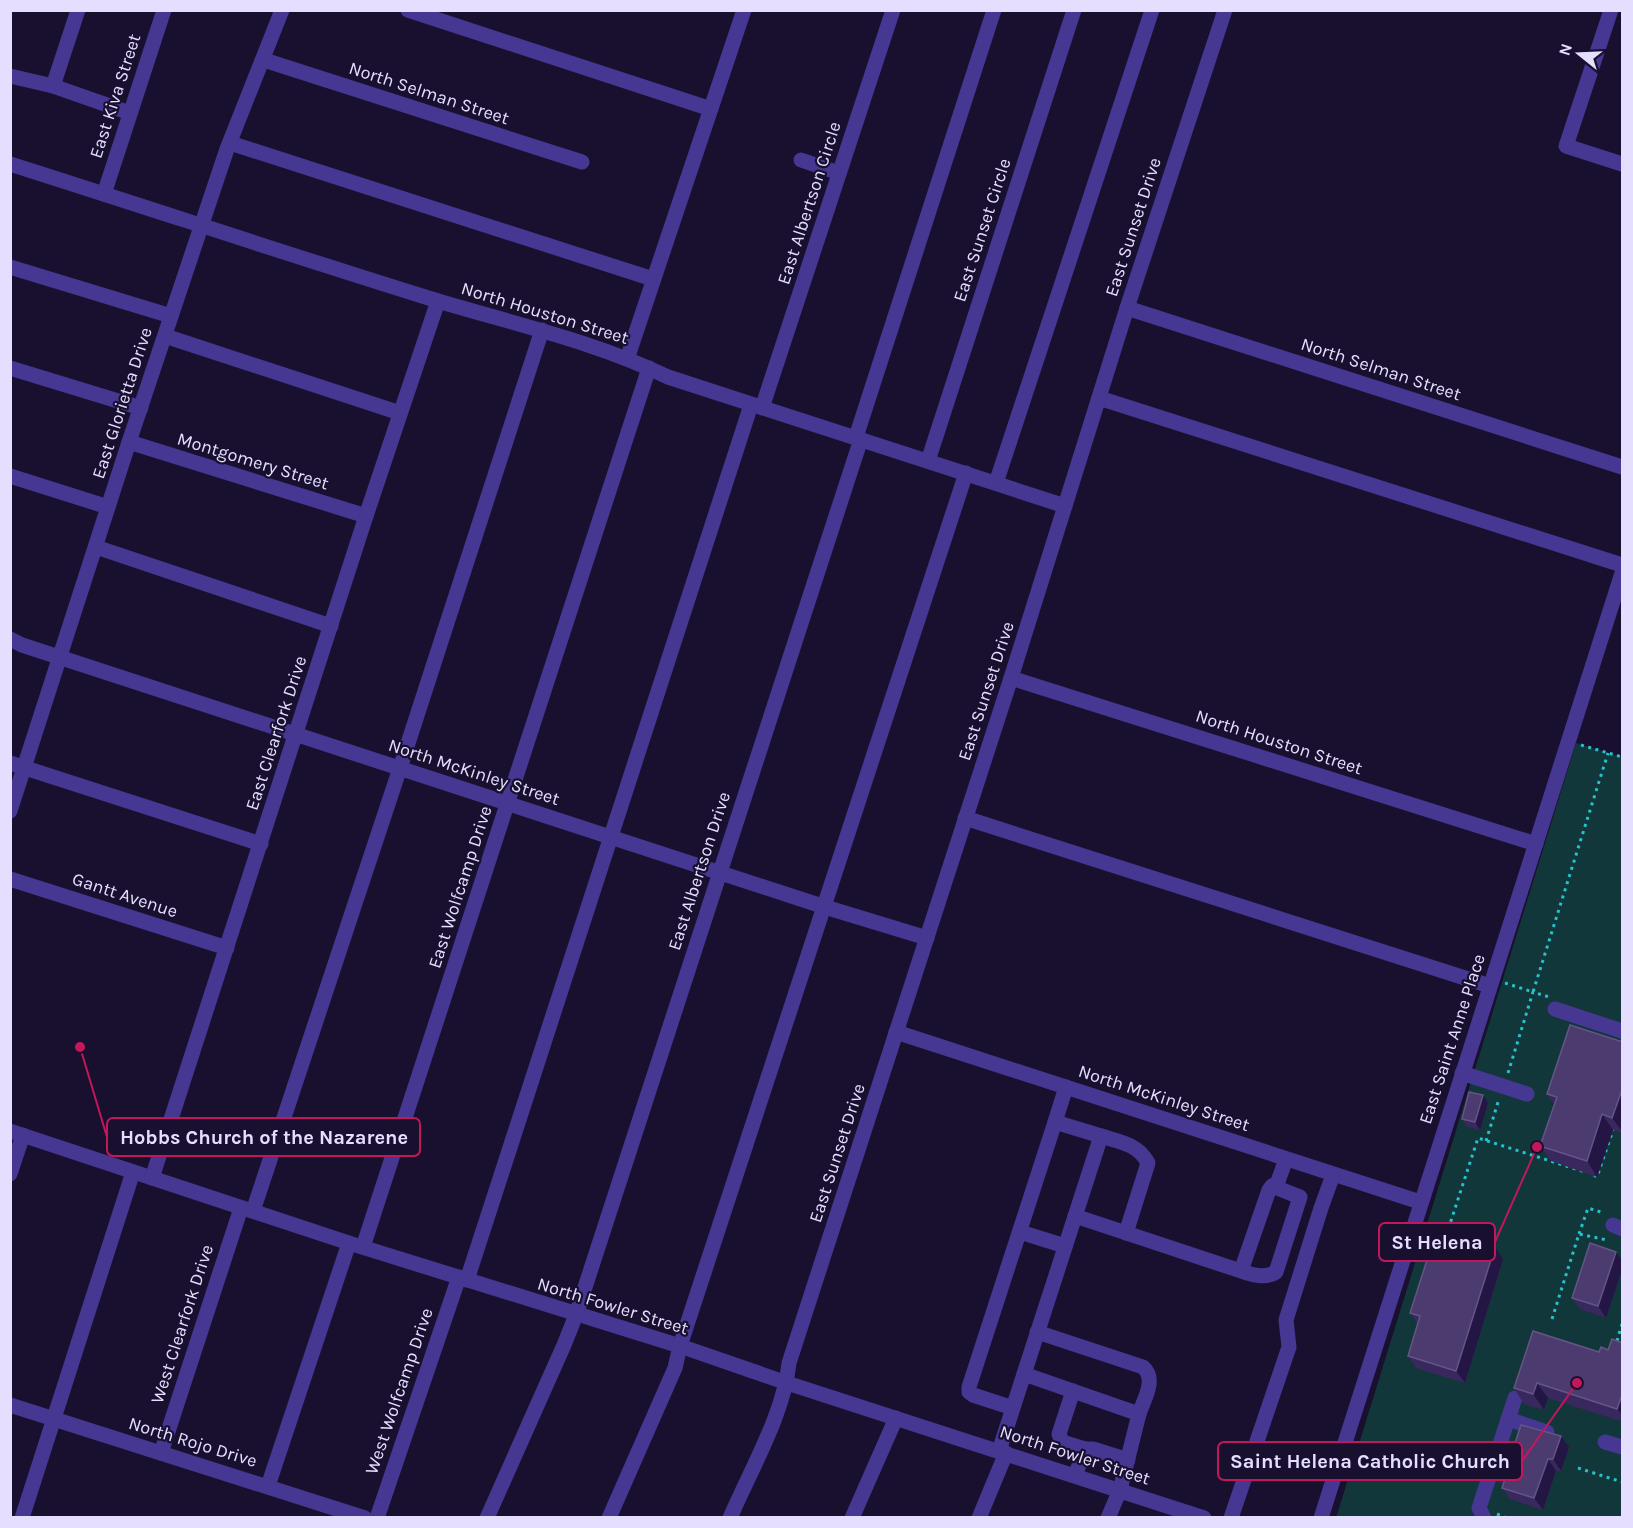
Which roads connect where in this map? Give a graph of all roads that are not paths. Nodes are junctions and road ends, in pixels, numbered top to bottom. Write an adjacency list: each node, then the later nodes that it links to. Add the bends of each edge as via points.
1 (78, 10): 14 (street)
2 (164, 10): 16 (street, East Kiva Street)
3 (282, 10): 12 (street, East Glorietta Drive)
4 (408, 10): 15 (street)
5 (744, 10): 15 (street)
6 (893, 10): 22 (street, East Albertson Circle)
7 (994, 10): 39 (street, East Albertson Drive)
8 (1074, 10): 41 (street, East Sunset Circle)
9 (1152, 10): 45 (street)
10 (1225, 10): 28 (street, East Sunset Drive)
11 (1611, 10): 21 (street, via 1566,146)
12 (264, 60): 17 (street, East Glorietta Drive); 19 (street, North Selman Street)
13 (10, 75): 14 (street)
14 (53, 86): 16 (street)
15 (711, 109): 26 (street)
16 (130, 113): 23 (street, East Kiva Street)
17 (230, 143): 24 (street, East Glorietta Drive); 26 (street)
18 (801, 160): 22 (street)
19 (582, 162)
20 (10, 164): 23 (street, North Houston Street)
21 (1623, 164)
22 (838, 173): 36 (street, East Albertson Circle, via 828,212)
23 (104, 194): 24 (street, North Houston Street)
24 (201, 226): 27 (street, North Houston Street); 29 (street, East Glorietta Drive)
25 (10, 267): 29 (street)
26 (653, 279): 32 (street)
27 (438, 301): 30 (street, North Houston Street); 38 (street, East Clearfork Drive)
28 (1127, 308): 35 (street, East Sunset Drive); 42 (street, North Selman Street)
29 (171, 316): 31 (street, East Glorietta Drive)
30 (542, 330): 32 (street, North Houston Street); 58 (street, West Clearfork Drive)
31 (165, 336): 37 (street, East Glorietta Drive); 38 (street)
32 (627, 359): 34 (street, North Houston Street)
33 (10, 368): 37 (street)
34 (649, 368): 36 (street, North Houston Street); 59 (street, East Wolfcamp Drive)
35 (1099, 398): 46 (street, East Sunset Drive); 50 (street)
36 (757, 406): 39 (street, North Houston Street); 62 (street, East Albertson Circle)
37 (141, 408): 40 (street, East Glorietta Drive)
38 (400, 413): 48 (street, East Clearfork Drive)
39 (859, 438): 41 (street, North Houston Street); 65 (street, East Albertson Drive)
40 (129, 442): 47 (street, East Glorietta Drive); 48 (street, Montgomery Street)
41 (928, 461): 43 (street, North Houston Street)
42 (1623, 467)
43 (966, 473): 45 (street, North Houston Street); 67 (street)
44 (10, 476): 47 (street)
45 (996, 483): 46 (street, North Houston Street)
46 (1065, 506): 55 (street, East Sunset Drive)
47 (108, 507): 49 (street, East Glorietta Drive)
48 (366, 516): 52 (street, East Clearfork Drive)
49 (96, 547): 52 (street); 54 (street, East Glorietta Drive)
50 (1623, 565)
51 (1623, 573): 64 (street, East Saint Anne Place)
52 (331, 626): 56 (street, East Clearfork Drive)
53 (10, 639): 54 (street, North McKinley Street)
54 (61, 658): 56 (street, North McKinley Street); 57 (street, East Glorietta Drive)
55 (1011, 678): 61 (street, East Sunset Drive); 64 (street, North Houston Street)
56 (297, 734): 58 (street, North McKinley Street); 63 (street, East Clearfork Drive)
57 (18, 766): 60 (street, East Glorietta Drive); 63 (street)
58 (400, 768): 59 (street, North McKinley Street); 87 (street, West Clearfork Drive)
59 (507, 804): 62 (street, North McKinley Street); 91 (street, East Wolfcamp Drive)
60 (10, 811)
61 (965, 818): 68 (street, East Sunset Drive); 70 (street)
62 (612, 837): 65 (street, North McKinley Street); 94 (street, West Wolfcamp Drive)
63 (261, 843): 69 (street, East Clearfork Drive)
64 (1536, 844): 70 (street, East Saint Anne Place)
65 (719, 873): 67 (street, North McKinley Street); 95 (street, East Albertson Drive)
66 (10, 879): 69 (street, Gantt Avenue)
67 (825, 907): 68 (street, North McKinley Street); 97 (street)
68 (927, 938): 73 (street, East Sunset Drive)
69 (227, 948): 84 (street, East Clearfork Drive)
70 (1496, 984): 74 (street, East Saint Anne Place)
71 (1555, 1004): 72 (street)
72 (1623, 1031)
73 (896, 1032): 75 (street, North McKinley Street); 99 (street, East Sunset Drive, via 789,1363)
74 (1462, 1073): 76 (street); 86 (street, East Saint Anne Place)
75 (1066, 1087): 77 (street); 80 (street, North McKinley Street)
76 (1527, 1094)
77 (1055, 1122): 79 (street); 89 (street)
78 (17, 1133): 81 (street, North Fowler Street); 82 (street)
79 (1101, 1136): 88 (street); 90 (street, via 1135,1147 1148,1163)
80 (1286, 1159): 83 (street, North McKinley Street); 85 (street)
81 (133, 1172): 84 (street, North Fowler Street); 106 (street)
82 (10, 1174)
83 (1333, 1175): 86 (street, North McKinley Street); 128 (street, via 1286,1320 1289,1347)
84 (152, 1178): 87 (street, North Fowler Street)
85 (1276, 1187): 93 (street, via 1269,1190); 93 (street, via 1300,1197 1276,1272 1267,1276)
86 (1420, 1202): 129 (street, East Saint Anne Place)
87 (247, 1209): 91 (street, North Fowler Street); 113 (street, West Clearfork Drive)
88 (1075, 1216): 90 (street); 92 (street)
89 (1020, 1232): 92 (street); 103 (street, via 969,1392)
90 (1126, 1233): 93 (street)
91 (356, 1245): 94 (street, North Fowler Street); 116 (street, East Wolfcamp Drive)
92 (1065, 1246): 96 (street)
93 (1241, 1271)
94 (463, 1279): 95 (street, North Fowler Street); 120 (street, West Wolfcamp Drive)
95 (576, 1315): 97 (street, North Fowler Street); 121 (street, East Albertson Drive)
96 (1037, 1332): 98 (street); 104 (street, via 1143,1367 1150,1380)
97 (680, 1346): 99 (street, North Fowler Street); 122 (street, via 675,1368)
98 (1024, 1374): 100 (street); 103 (street)
99 (787, 1383): 105 (street, North Fowler Street); 123 (street, East Sunset Drive)
100 (1073, 1391): 104 (street); 111 (street, via 1059,1438)
101 (1515, 1398): 107 (street)
102 (10, 1405): 106 (street, North Rojo Drive)
103 (1013, 1408): 112 (street)
104 (1139, 1414): 114 (street)
105 (896, 1418): 112 (street, North Fowler Street); 124 (street)
106 (54, 1419): 113 (street, North Rojo Drive); 118 (street)
107 (1508, 1419): 108 (street); 130 (street, via 1479,1508)
108 (1547, 1432)
109 (1605, 1442): 110 (street)
110 (1623, 1447)
111 (1085, 1449): 114 (street); 115 (street)
112 (1002, 1452): 115 (street, North Fowler Street); 125 (street)
113 (161, 1453): 116 (street, North Rojo Drive)
114 (1128, 1460): 117 (street)
115 (1075, 1476): 117 (street, North Fowler Street)
116 (268, 1486): 119 (street, North Rojo Drive)
117 (1120, 1490): 126 (street); 127 (street, North Fowler Street)
118 (22, 1518)
119 (365, 1518)
120 (377, 1518)
121 (487, 1518)
122 (609, 1518)
123 (730, 1518)
124 (852, 1518)
125 (979, 1518)
126 (1108, 1518)
127 (1204, 1518)
128 (1231, 1518)
129 (1321, 1518)
130 (1484, 1518)

